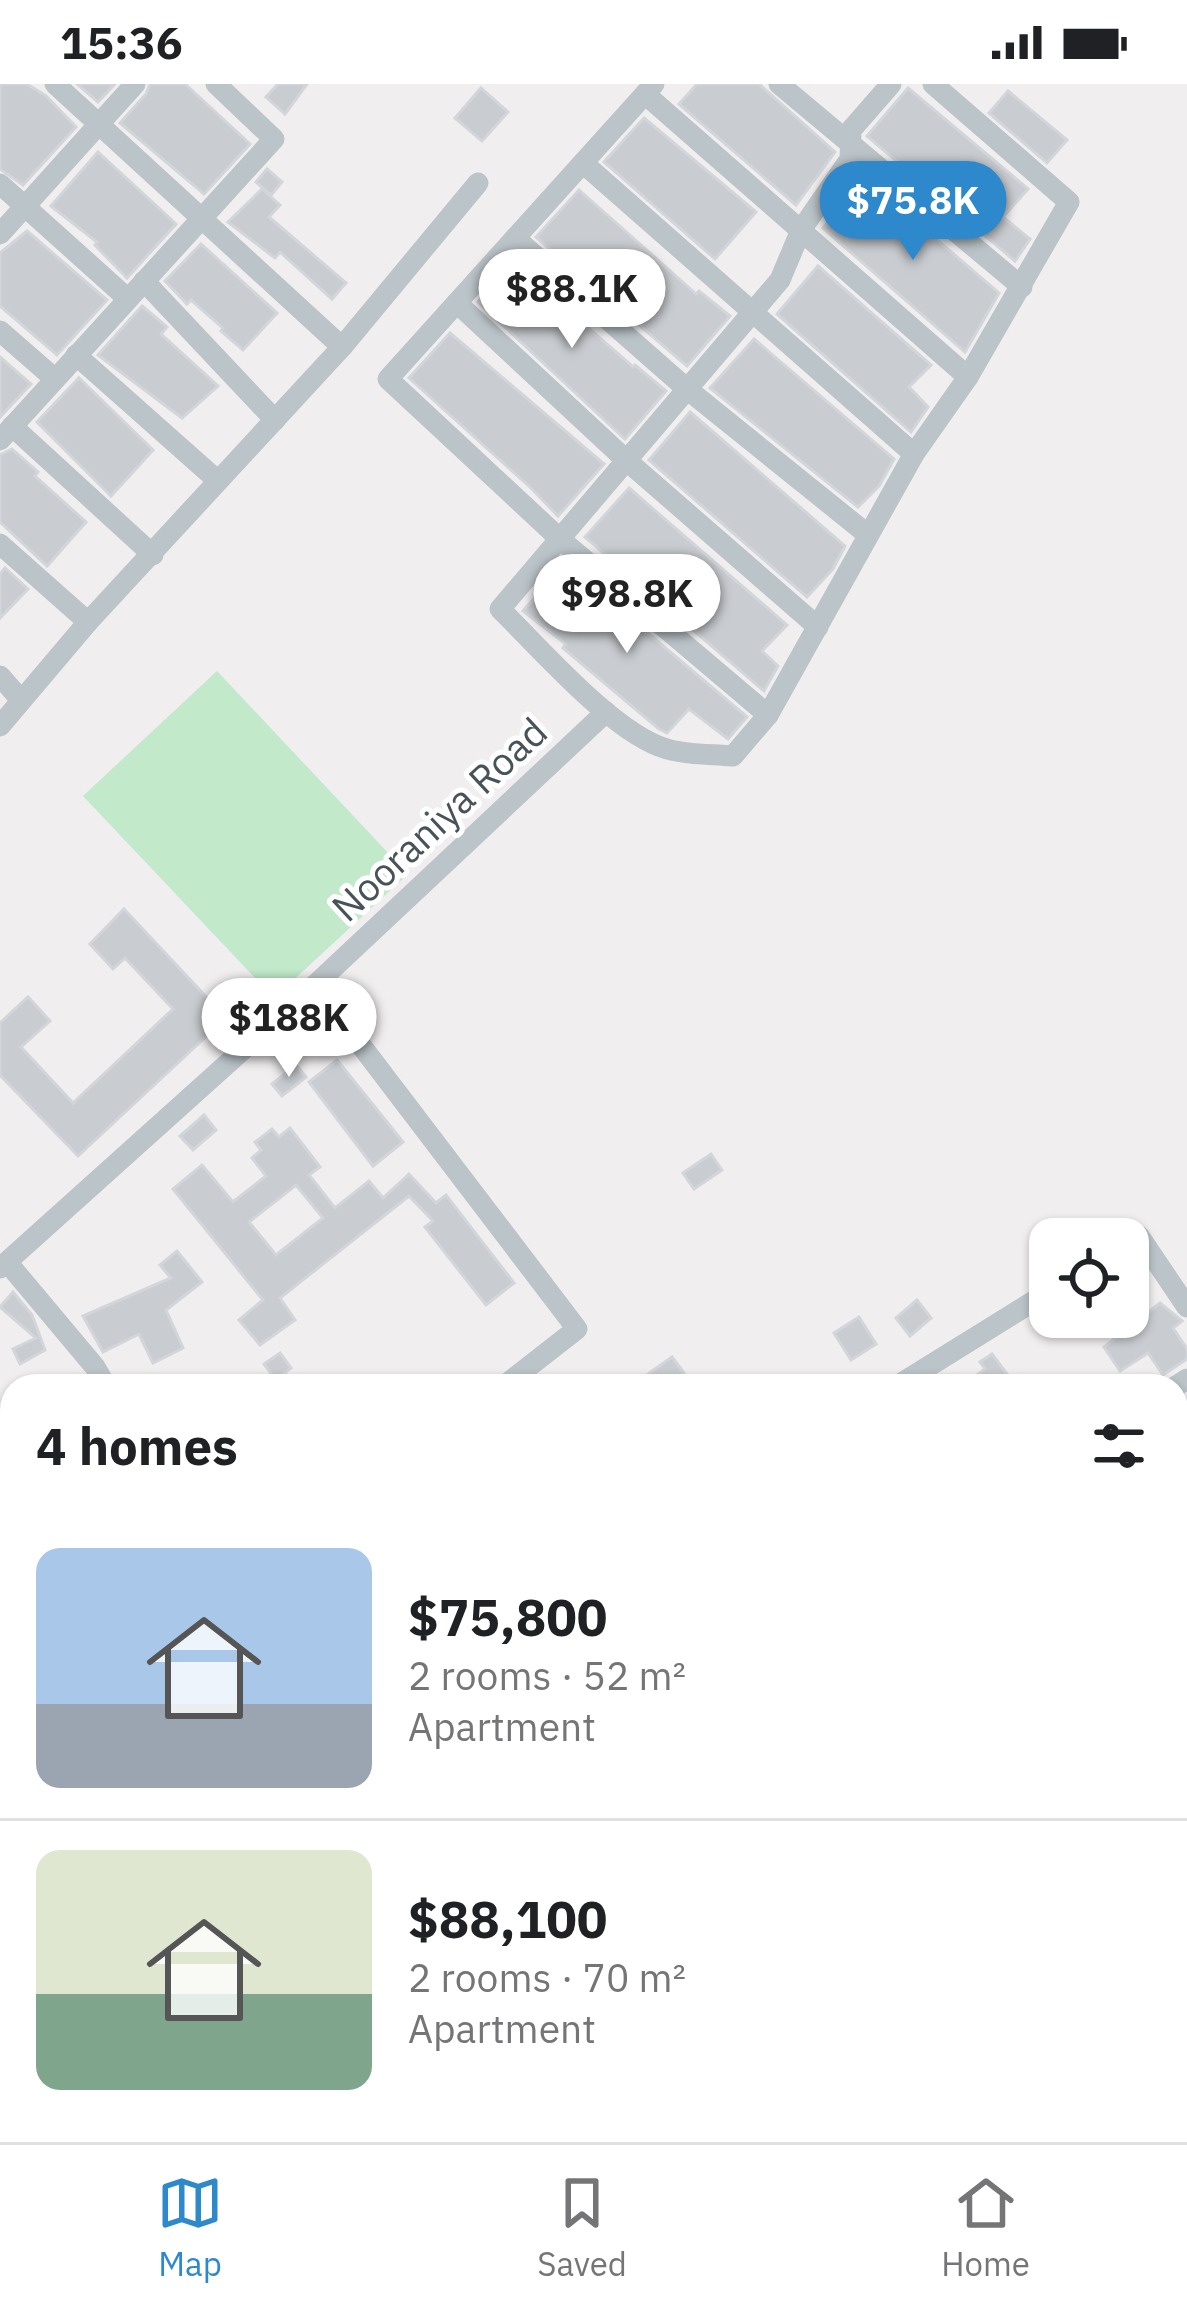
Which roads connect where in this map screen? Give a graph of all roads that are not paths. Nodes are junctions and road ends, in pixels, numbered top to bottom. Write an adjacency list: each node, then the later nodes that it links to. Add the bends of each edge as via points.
1 (55, 84): 8 (street)
2 (135, 84): 8 (street)
3 (216, 84): 14 (street, via 274,139)
4 (778, 84): 9 (street)
5 (891, 84): 9 (street, via 850,130)
6 (933, 84): 18 (street, via 1069,202)
7 (649, 89): 10 (street); 15 (street)
8 (101, 124): 13 (street); 14 (street)
9 (850, 143): 15 (street, via 850,159); 18 (street)
10 (583, 163): 17 (street); 21 (street)
11 (478, 183): 23 (street)
12 (0, 184): 13 (street)
13 (25, 207): 16 (street); 19 (street)
14 (201, 218): 19 (street); 23 (street)
15 (801, 230): 21 (street, via 780,280); 25 (street)
16 (0, 234)
17 (515, 238): 20 (street); 27 (street)
18 (1022, 287): 25 (street)
19 (136, 290): 24 (street); 28 (street)
20 (457, 303): 31 (street); 34 (street, via 388,379)
21 (752, 312): 27 (street); 30 (street)
22 (0, 332): 26 (street)
23 (342, 347): 28 (street)
24 (76, 356): 26 (street); 32 (street)
25 (968, 377): 30 (street)
26 (55, 379): 29 (street)
27 (687, 388): 31 (street); 33 (street)
28 (274, 420): 32 (street)
29 (6, 433): 36 (street)
30 (914, 454): 33 (street)
31 (626, 460): 34 (street); 38 (street)
32 (218, 481): 36 (street)
33 (867, 535): 38 (street)
34 (560, 538): 41 (street, via 500,609); 42 (street)
35 (0, 544): 37 (street)
36 (153, 555): 37 (street)
37 (88, 622): 40 (street)
38 (818, 627): 42 (street)
39 (0, 676): 40 (street)
40 (21, 700): 43 (street)
41 (606, 712): 42 (street, via 670,751 733,756); 44 (street, Nooraniya Road)
42 (769, 715)
43 (0, 726)
44 (315, 985): 46 (street, Nooraniya Road); 50 (street, via 577,1329)
45 (1149, 1252): 48 (street)
46 (3, 1265): 49 (street)
47 (1029, 1304): 51 (street)
48 (1187, 1307)
49 (99, 1374)
50 (519, 1374)
51 (916, 1374)

